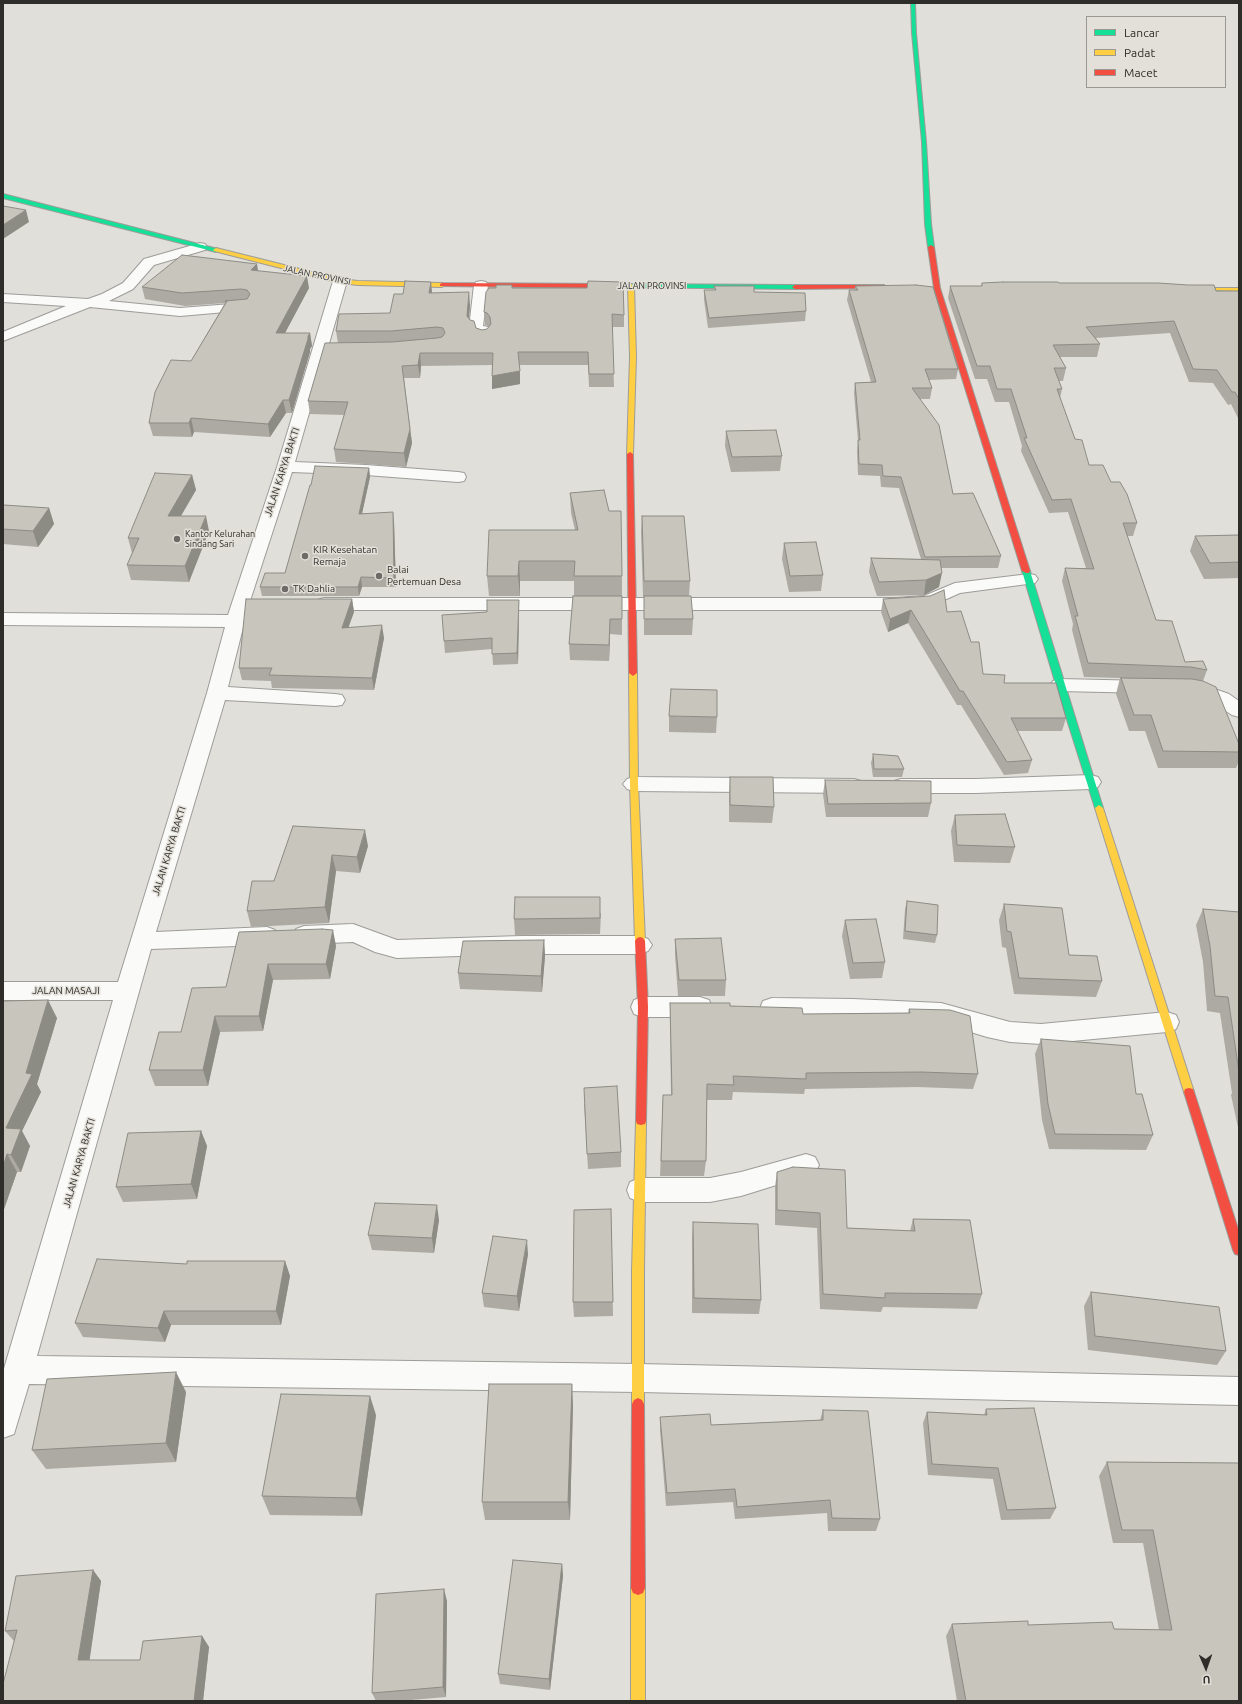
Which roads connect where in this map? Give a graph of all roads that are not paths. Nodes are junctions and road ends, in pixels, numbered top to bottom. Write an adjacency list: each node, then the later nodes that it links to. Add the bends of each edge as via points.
1 (913, 3): 17 (street, via 928,224 937,288)
2 (3, 196): 3 (street, JALAN PROVINSI)
3 (200, 247): 4 (street, JALAN PROVINSI); 11 (street, via 149,262 128,286)
4 (340, 281): 5 (street, JALAN PROVINSI); 15 (street, JALAN KARYA BAKTI, via 326,350)
5 (481, 285): 6 (street, JALAN PROVINSI); 14 (street, via 476,328 483,330)
6 (631, 286): 7 (street, JALAN PROVINSI); 19 (street, via 633,357 630,462)
7 (890, 287)
8 (1174, 290): 9 (street)
9 (1238, 291)
10 (3, 298): 11 (street)
11 (88, 303): 12 (street, via 180,312); 13 (street)
12 (244, 307)
13 (3, 337)
14 (483, 337)
15 (285, 467): 16 (street); 20 (street, JALAN KARYA BAKTI)
16 (458, 477)
17 (1029, 579): 19 (street, via 955,588 927,601 897,604); 22 (street)
18 (311, 604): 19 (street)
19 (633, 604): 27 (street)
20 (244, 610): 21 (street); 23 (street, JALAN KARYA BAKTI)
21 (3, 619)
22 (1060, 684): 25 (street, via 1186,688 1222,699); 26 (street)
23 (217, 693): 24 (street); 28 (street, JALAN KARYA BAKTI)
24 (335, 700)
25 (1239, 710)
26 (1091, 782): 27 (street, via 976,786); 35 (street)
27 (634, 784): 29 (street)
28 (142, 941): 29 (street, via 353,934 398,949); 31 (street, JALAN KARYA BAKTI)
29 (640, 945): 32 (street)
30 (3, 991): 31 (street, JALAN MASAJI)
31 (128, 991): 39 (street, JALAN KARYA BAKTI)
32 (643, 1007): 33 (street); 37 (street)
33 (721, 1008)
34 (752, 1008): 35 (street, via 941,1013 1010,1032 1033,1033)
35 (1167, 1022): 38 (street)
36 (806, 1165): 37 (street, via 741,1184 710,1190)
37 (640, 1190): 40 (street)
38 (1239, 1250)
39 (19, 1370): 40 (street); 42 (street, JALAN KARYA BAKTI)
40 (639, 1378): 41 (street); 43 (street)
41 (1239, 1391)
42 (3, 1423)
43 (638, 1701)

